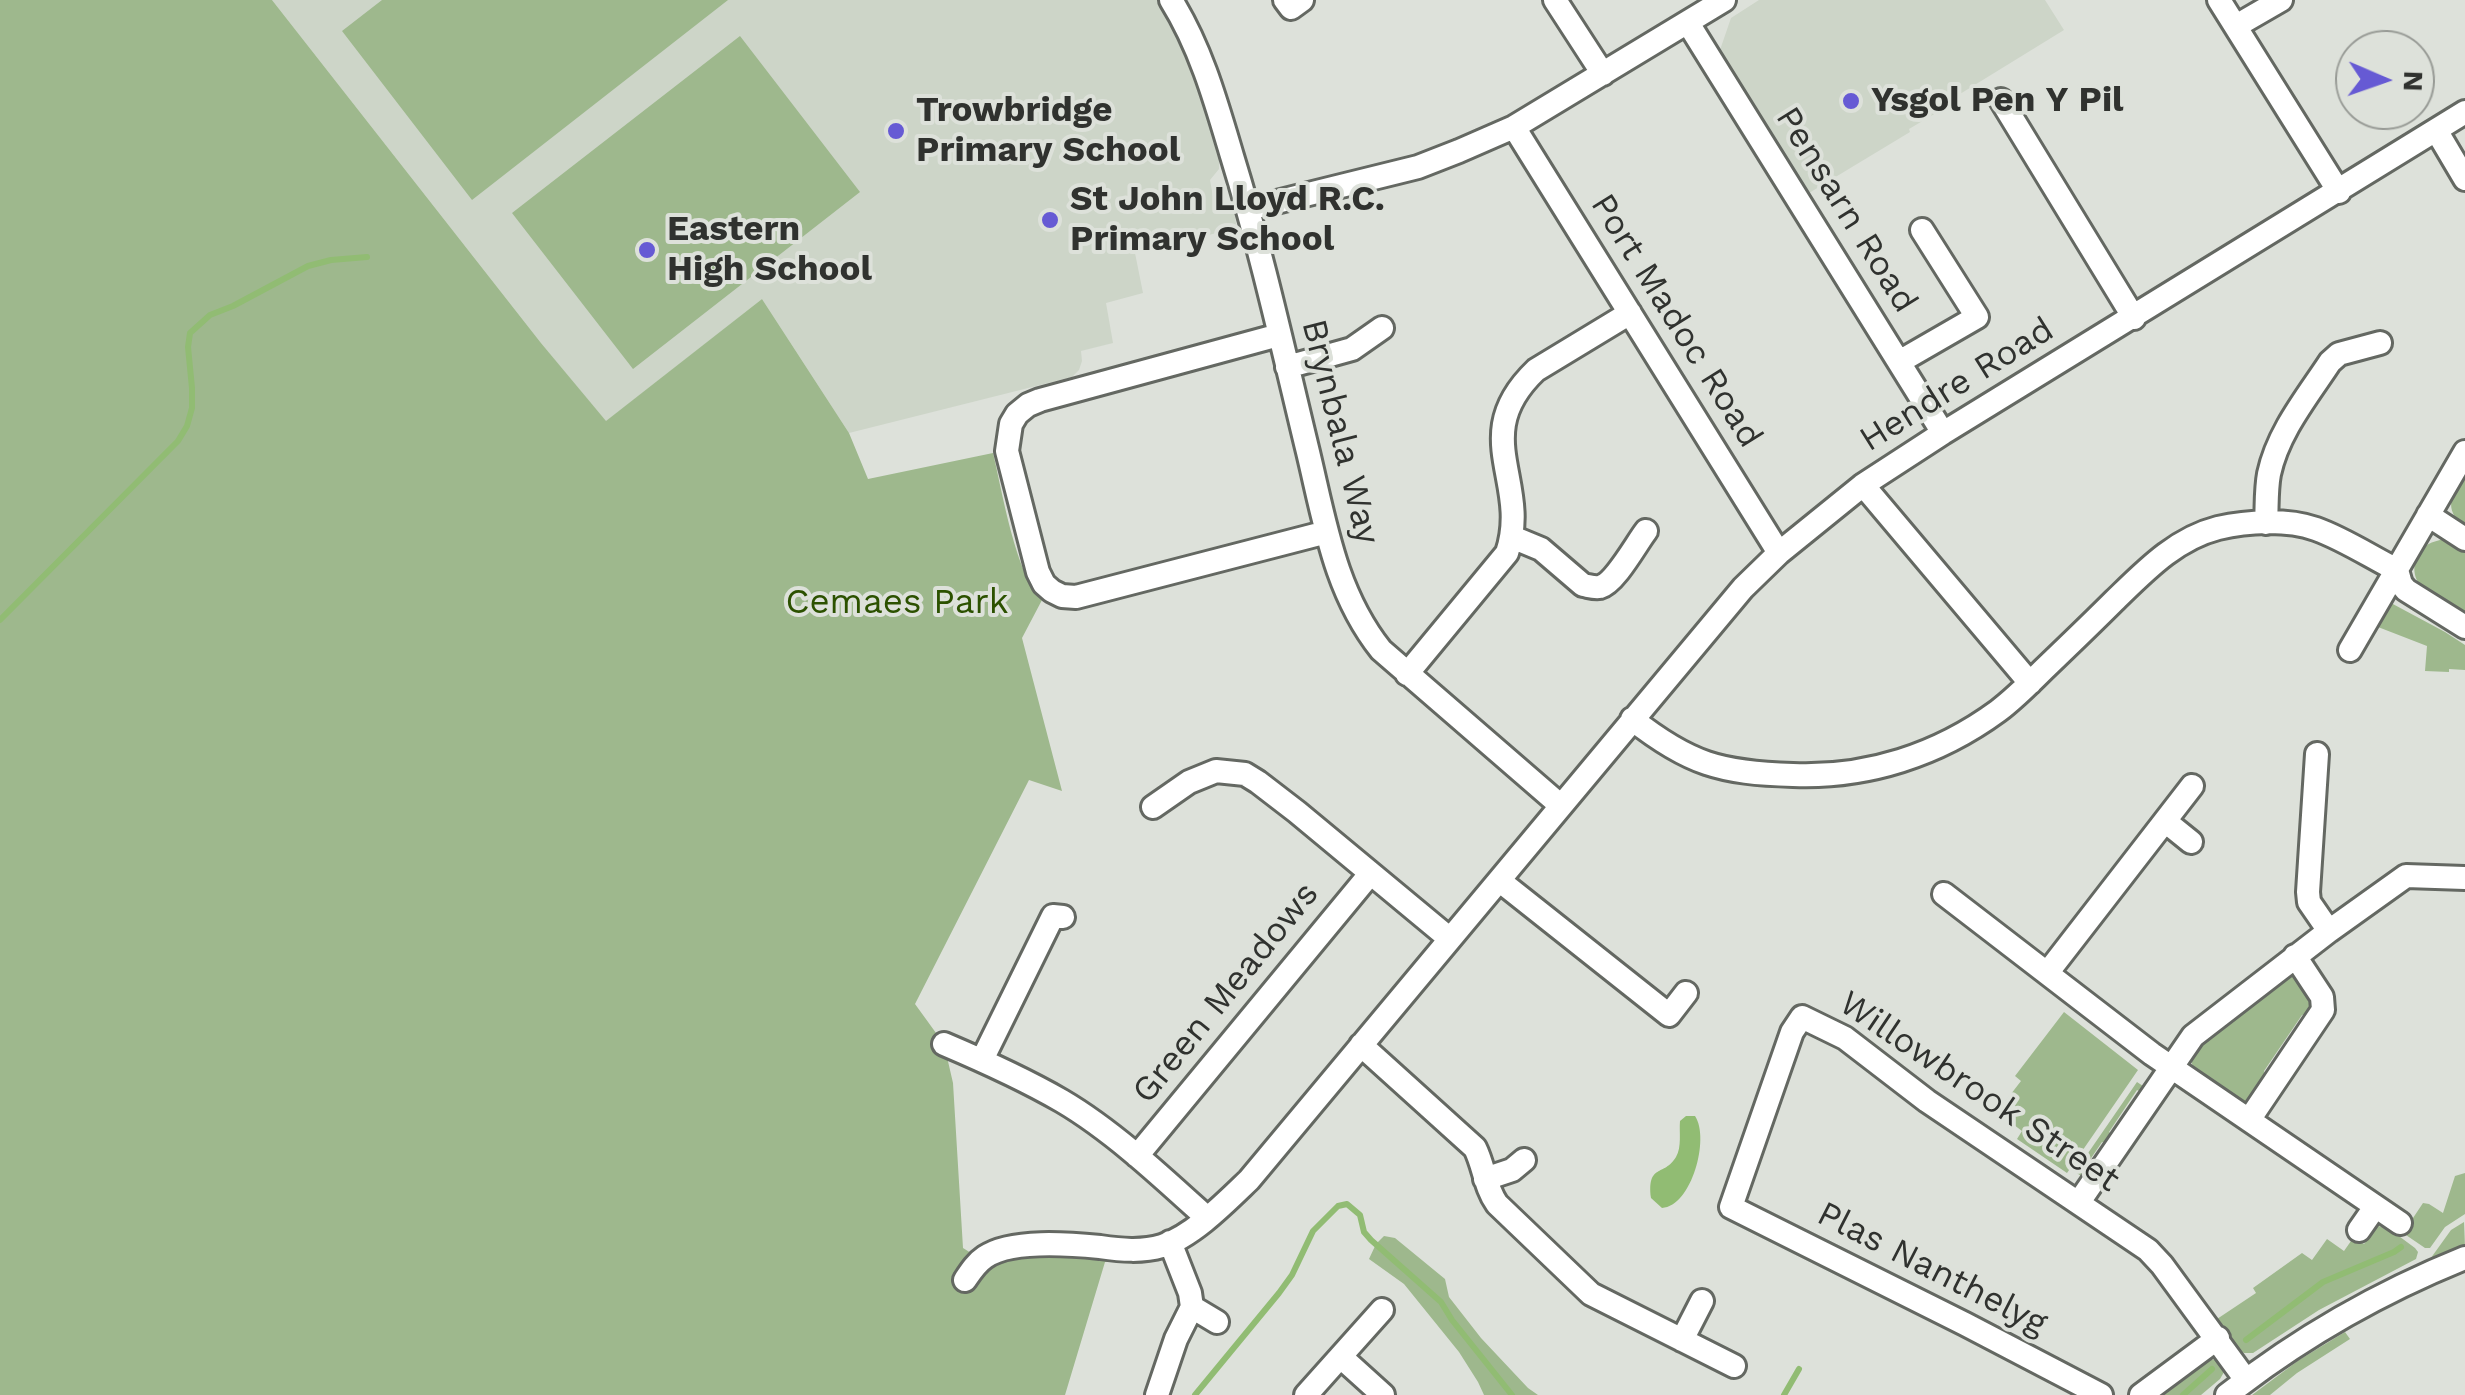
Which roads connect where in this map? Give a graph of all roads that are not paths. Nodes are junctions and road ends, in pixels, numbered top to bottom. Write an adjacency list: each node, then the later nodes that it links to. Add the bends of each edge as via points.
1 (1172, 0): 17 (street, Brynbala Way, via 1208,75)
2 (1285, 0): 3 (street, via 1291,8)
3 (1302, 0)
4 (1554, 0): 10 (street)
5 (1724, 0): 8 (street)
6 (2220, 0): 9 (street)
7 (2280, 0): 9 (street)
8 (1688, 24): 10 (street); 24 (street, Pensarn Road)
9 (2236, 26): 16 (street)
10 (1603, 74): 13 (street)
11 (2001, 100): 20 (street)
12 (2465, 112): 14 (street, Hendre Road)
13 (1514, 126): 17 (street, via 1418,167); 19 (street, Port Madoc Road)
14 (2436, 130): 15 (street); 16 (street, Hendre Road)
15 (2465, 179)
16 (2339, 192): 20 (street, Hendre Road)
17 (1248, 209): 22 (street, Brynbala Way)
18 (1922, 230): 24 (street, via 1977,316)
19 (1630, 313): 33 (street, via 1536,370 1512,398 1502,435); 35 (street, Port Madoc Road)
20 (2134, 318): 26 (street, Hendre Road)
21 (1382, 328): 25 (street, via 1352,349)
22 (1279, 335): 25 (street, Brynbala Way); 32 (street, via 1040,400 1016,414 1007,451 1034,564 1052,591 1076,597)
23 (2380, 343): 30 (street, via 2330,362 2285,431 2269,477)
24 (1898, 362): 26 (street, Pensarn Road)
25 (1287, 367): 32 (street, Brynbala Way)
26 (1943, 434): 28 (street, Hendre Road)
27 (2465, 452): 29 (street)
28 (1863, 485): 35 (street, Hendre Road); 40 (street)
29 (2428, 515): 34 (street); 36 (street)
30 (2266, 523): 36 (street, via 2315,528); 40 (street, via 2222,527 2178,546)
31 (1646, 531): 33 (street, via 1602,587 1584,585 1541,550)
32 (1327, 532): 39 (street, Brynbala Way, via 1363,628)
33 (1512, 537): 39 (street, via 1495,570)
34 (2465, 539)
35 (1779, 552): 41 (street, Hendre Road)
36 (2398, 570): 37 (street, via 2406,590); 38 (street)
37 (2465, 627)
38 (2350, 650)
39 (1407, 674): 44 (street, Brynbala Way)
40 (2030, 683): 41 (street, via 1965,734 1879,768 1843,774 1730,770 1678,753)
41 (1632, 719): 44 (street, Hendre Road)
42 (2317, 754): 53 (street, via 2308,892)
43 (2192, 786): 46 (street)
44 (1560, 805): 50 (street, Hendre Road)
45 (1153, 806): 48 (street, Green Meadows, via 1216,771 1245,774)
46 (2164, 821): 47 (street); 56 (street)
47 (2191, 842)
48 (1370, 874): 54 (street, Green Meadows); 63 (street, Green Meadows)
49 (2465, 878): 53 (street, via 2406,876)
50 (1500, 881): 54 (street, Hendre Road); 57 (street, via 1669,1015)
51 (1944, 894): 56 (street)
52 (1063, 917): 60 (street, via 1053,916)
53 (2329, 930): 55 (street)
54 (1450, 938): 59 (street, Hendre Road)
55 (2295, 956): 61 (street, via 2192,1036); 62 (street, via 2322,997 2323,1010)
56 (2048, 972): 61 (street)
57 (1686, 993)
58 (944, 1044): 60 (street, Green Meadows)
59 (1361, 1045): 65 (street, via 1475,1148); 69 (street, Hendre Road, via 1249,1180)
60 (982, 1060): 63 (street, Green Meadows, via 1064,1102)
61 (2170, 1067): 62 (street); 66 (street)
62 (2249, 1120): 68 (street)
63 (1138, 1156): 69 (street, Green Meadows)
64 (1524, 1160): 65 (street)
65 (1485, 1178): 80 (street, via 1497,1204 1579,1284)
66 (2078, 1202): 67 (street, Willowbrook Street, via 1846,1038 1794,1014); 79 (street, Willowbrook Street, via 2155,1258)
67 (1731, 1206): 87 (street, Plas Nanthelyg)
68 (2376, 1207): 70 (street); 71 (street)
69 (1207, 1218): 72 (street, Hendre Road)
70 (2400, 1223)
71 (2359, 1230)
72 (1170, 1242): 74 (street, via 1145,1250 1009,1248 984,1257); 76 (street)
73 (2465, 1258): 83 (street, via 2358,1306)
74 (964, 1280)
75 (1702, 1301): 80 (street)
76 (1192, 1306): 78 (street); 84 (street)
77 (1382, 1310): 81 (street)
78 (1217, 1322)
79 (2218, 1338): 83 (street, Willowbrook Street); 88 (street)
80 (1682, 1340): 82 (street)
81 (1341, 1357): 85 (street); 86 (street)
82 (1734, 1366)
83 (2246, 1380): 89 (street)
84 (1158, 1395)
85 (1306, 1395)
86 (1383, 1395)
87 (2101, 1395)
88 (2141, 1395)
89 (2227, 1395)

